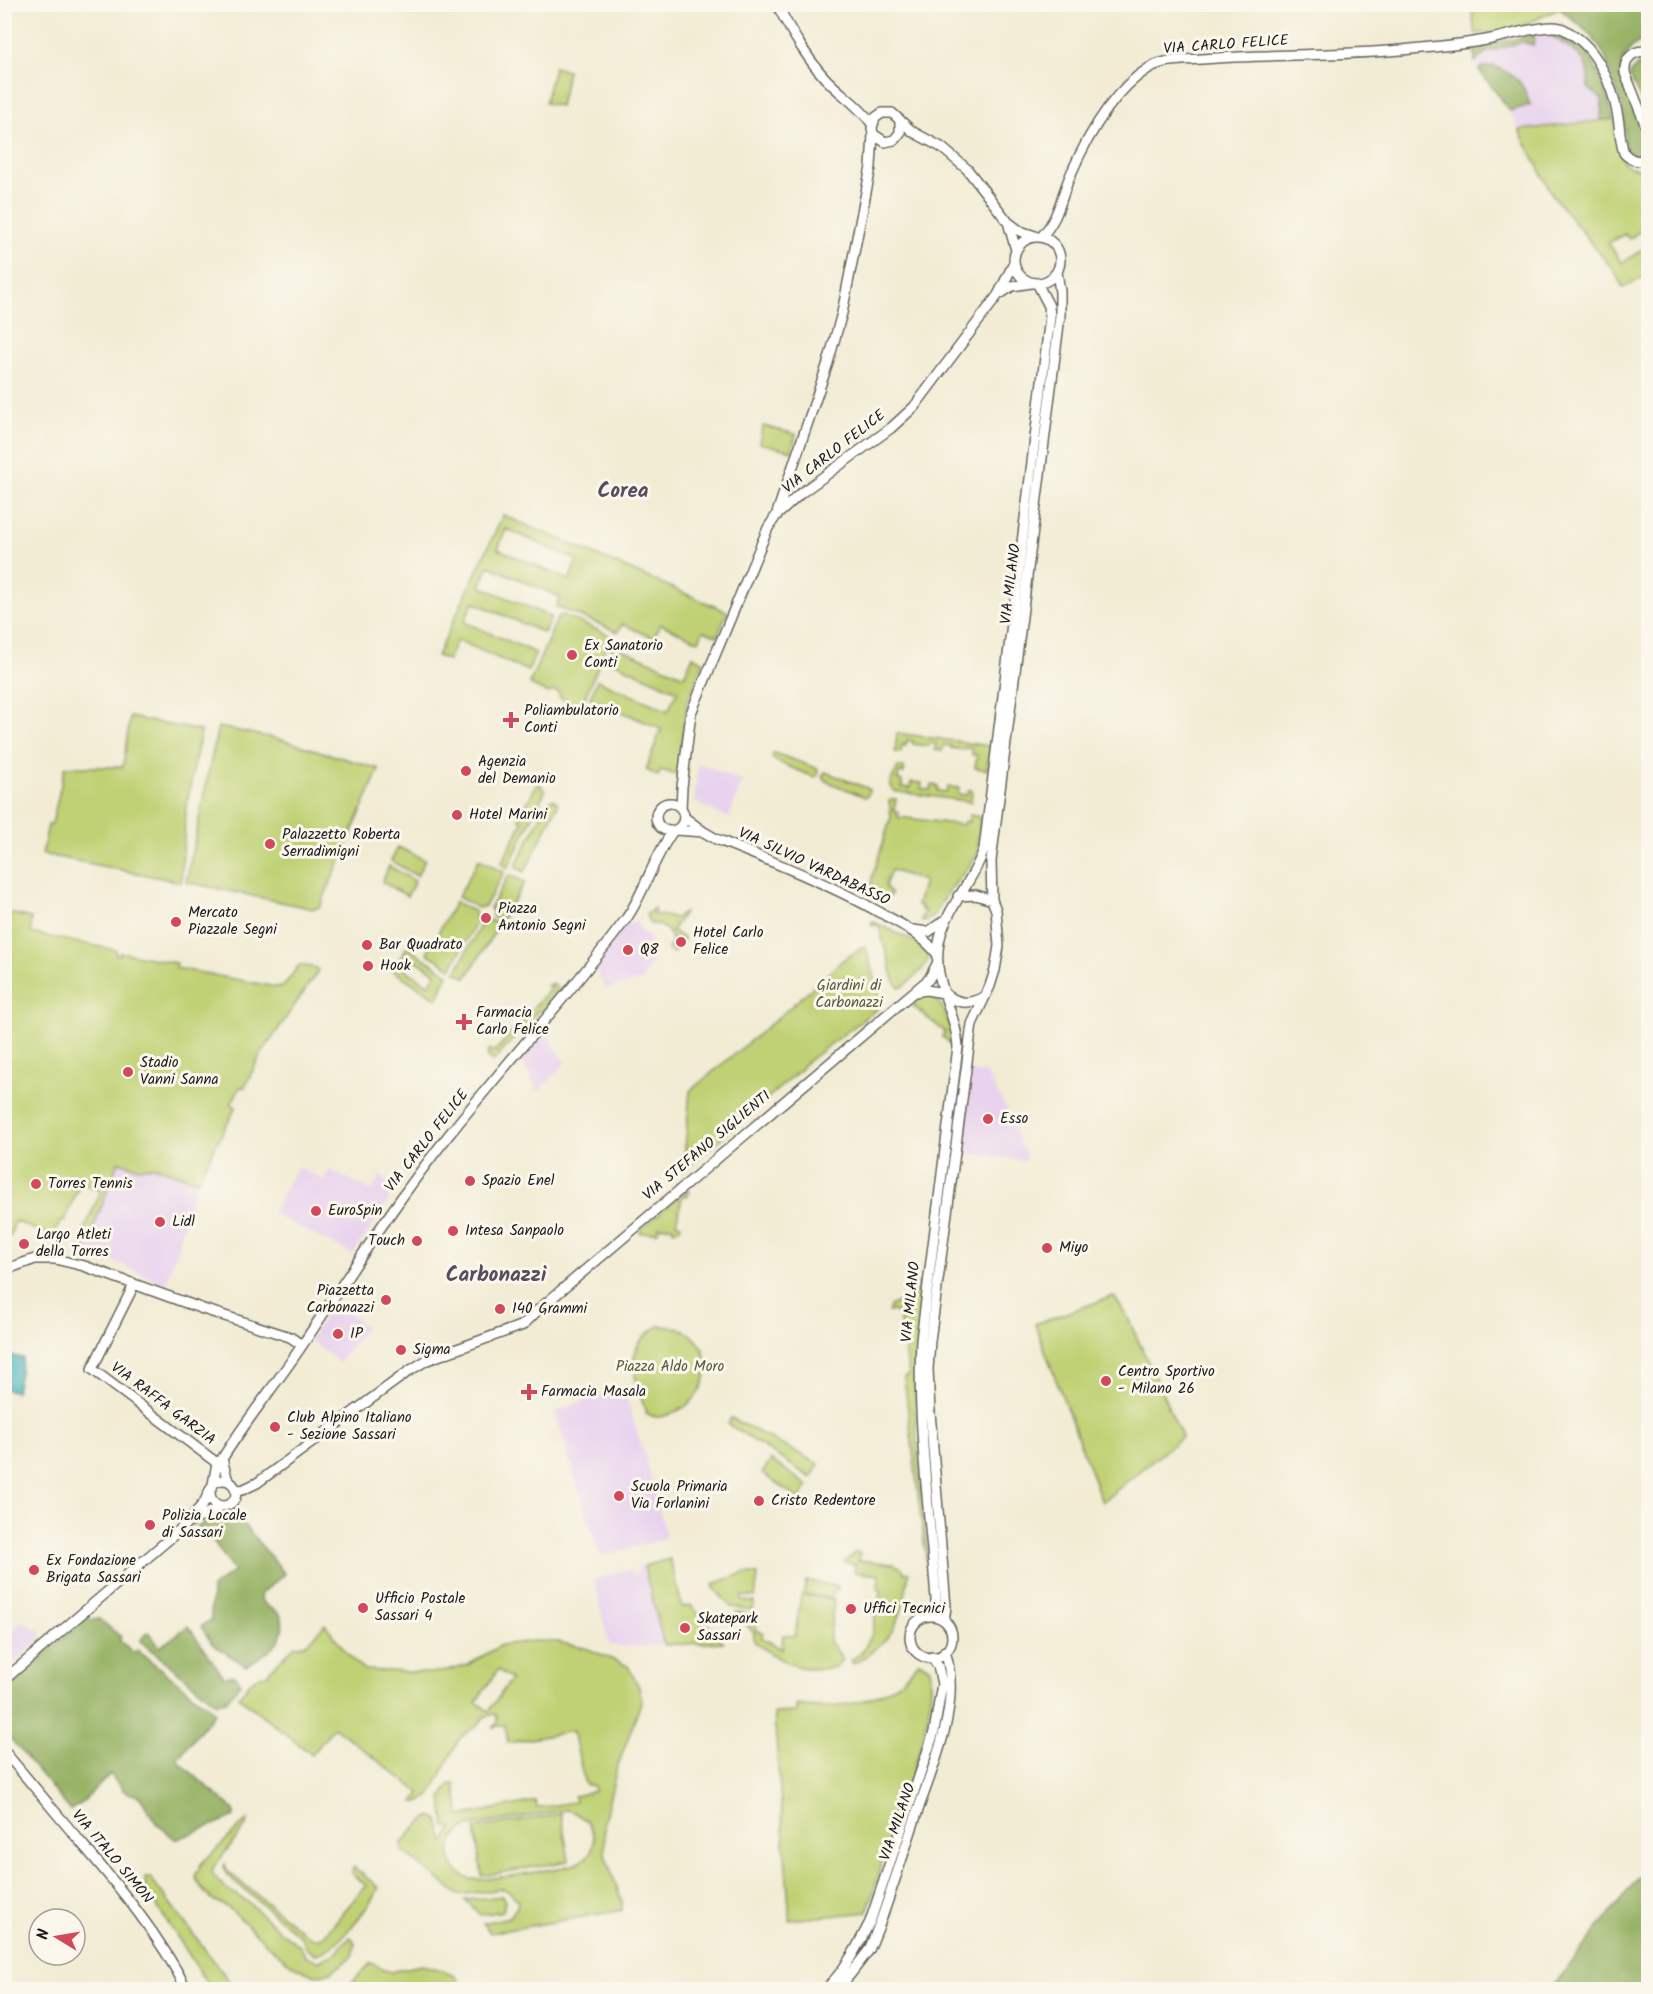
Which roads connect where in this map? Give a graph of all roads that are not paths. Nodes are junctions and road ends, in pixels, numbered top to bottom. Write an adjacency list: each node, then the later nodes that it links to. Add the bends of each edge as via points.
1 (777, 4): 3 (main road, via 801,45 831,84)
2 (1648, 52): 5 (main road, via 1634,53 1625,67)
3 (875, 120): 4 (main road, via 887,112); 6 (main road)
4 (900, 120): 7 (main road); 9 (main road)
5 (1648, 131)
6 (873, 134): 8 (main road); 11 (main road)
7 (897, 137): 8 (main road); 9 (main road)
8 (885, 142): 11 (main road)
9 (933, 143): 12 (main road, via 967,169)
10 (1648, 157): 13 (main road, VIA CARLO FELICE, via 1635,161 1624,153 1616,105 1592,52 1569,32 1555,27 1490,40 1371,52 1162,62 1151,66 1117,98 1095,128 1069,178)
11 (871, 167): 21 (main road, via 842,313)
12 (1008, 222): 14 (main road); 16 (main road)
13 (1054, 223): 14 (main road, VIA CARLO FELICE); 15 (main road, VIA CARLO FELICE)
14 (1038, 237): 15 (main road); 16 (main road, via 1024,240)
15 (1055, 245): 18 (main road, via 1060,258)
16 (1016, 250): 17 (main road)
17 (1014, 263): 19 (main road, via 1020,276); 20 (main road, VIA CARLO FELICE)
18 (1056, 272): 19 (main road, via 1048,280); 30 (main road, VIA MILANO, via 1060,316 991,861)
19 (1035, 283): 20 (main road, VIA CARLO FELICE, via 1012,286); 29 (main road, VIA MILANO, via 1049,306 1050,317 984,849)
20 (998, 296): 21 (main road, VIA CARLO FELICE, via 914,407 891,429 801,493)
21 (776, 516): 22 (main road, VIA CARLO FELICE, via 691,712)
22 (682, 787): 23 (main road); 24 (main road, VIA CARLO FELICE)
23 (670, 803): 24 (main road); 25 (main road, via 660,807 656,814)
24 (682, 813): 26 (main road, via 682,825); 27 (main road, VIA SILVIO VARDABASSO)
25 (661, 828): 26 (main road); 28 (main road, VIA CARLO FELICE)
26 (674, 831): 27 (main road, VIA SILVIO VARDABASSO); 28 (main road, VIA CARLO FELICE)
27 (704, 832): 32 (main road, VIA SILVIO VARDABASSO, via 817,881)
28 (660, 848): 39 (main road, VIA CARLO FELICE, via 627,916 408,1188)
29 (958, 896): 30 (main road, via 976,895); 31 (main road, VIA MILANO)
30 (992, 900): 36 (main road, VIA MILANO, via 999,946)
31 (945, 919): 32 (main road, via 928,932); 33 (main road, VIA MILANO)
32 (911, 930): 33 (main road, VIA SILVIO VARDABASSO, via 926,941)
33 (938, 959): 34 (main road, VIA STEFANO SIGLIENTI, via 928,979); 35 (main road, VIA MILANO)
34 (912, 992): 35 (main road); 41 (main road, VIA STEFANO SIGLIENTI, via 523,1325 427,1360 257,1483 242,1490)
35 (944, 993): 36 (main road, via 963,1003 974,1003); 45 (main road, VIA MILANO, via 955,1023 958,1047 919,1369 936,1599)
36 (984, 997): 46 (main road, VIA MILANO, via 972,1024 930,1341 930,1412)
37 (6, 1270): 38 (main road, via 35,1259 55,1259)
38 (132, 1283): 39 (main road, via 290,1337); 40 (main road, VIA RAFFA GARZIA, via 92,1369)
39 (302, 1345): 40 (main road, VIA CARLO FELICE)
40 (219, 1461): 41 (main road); 42 (main road, VIA CARLO FELICE)
41 (233, 1486): 42 (main road, via 220,1480); 43 (main road, via 236,1495 232,1502)
42 (212, 1487): 43 (main road, via 211,1499); 44 (main road, VIA CARLO FELICE)
43 (221, 1506): 44 (main road, VIA CARLO FELICE)
44 (182, 1528): 49 (main road, VIA CARLO FELICE)
45 (929, 1616): 46 (main road); 48 (main road, via 916,1622 910,1638 919,1653)
46 (944, 1620): 47 (main road, via 951,1639)
47 (945, 1651): 48 (main road); 53 (main road, VIA MILANO, via 950,1690 944,1734 869,1950)
48 (932, 1657): 52 (main road, VIA MILANO, via 942,1684 934,1732 870,1922 837,1978)
49 (4, 1680)
50 (4, 1751): 51 (main road, VIA ITALO SIMON, via 116,1882 149,1926)
51 (187, 1989)
52 (825, 1989)
53 (838, 1989)

